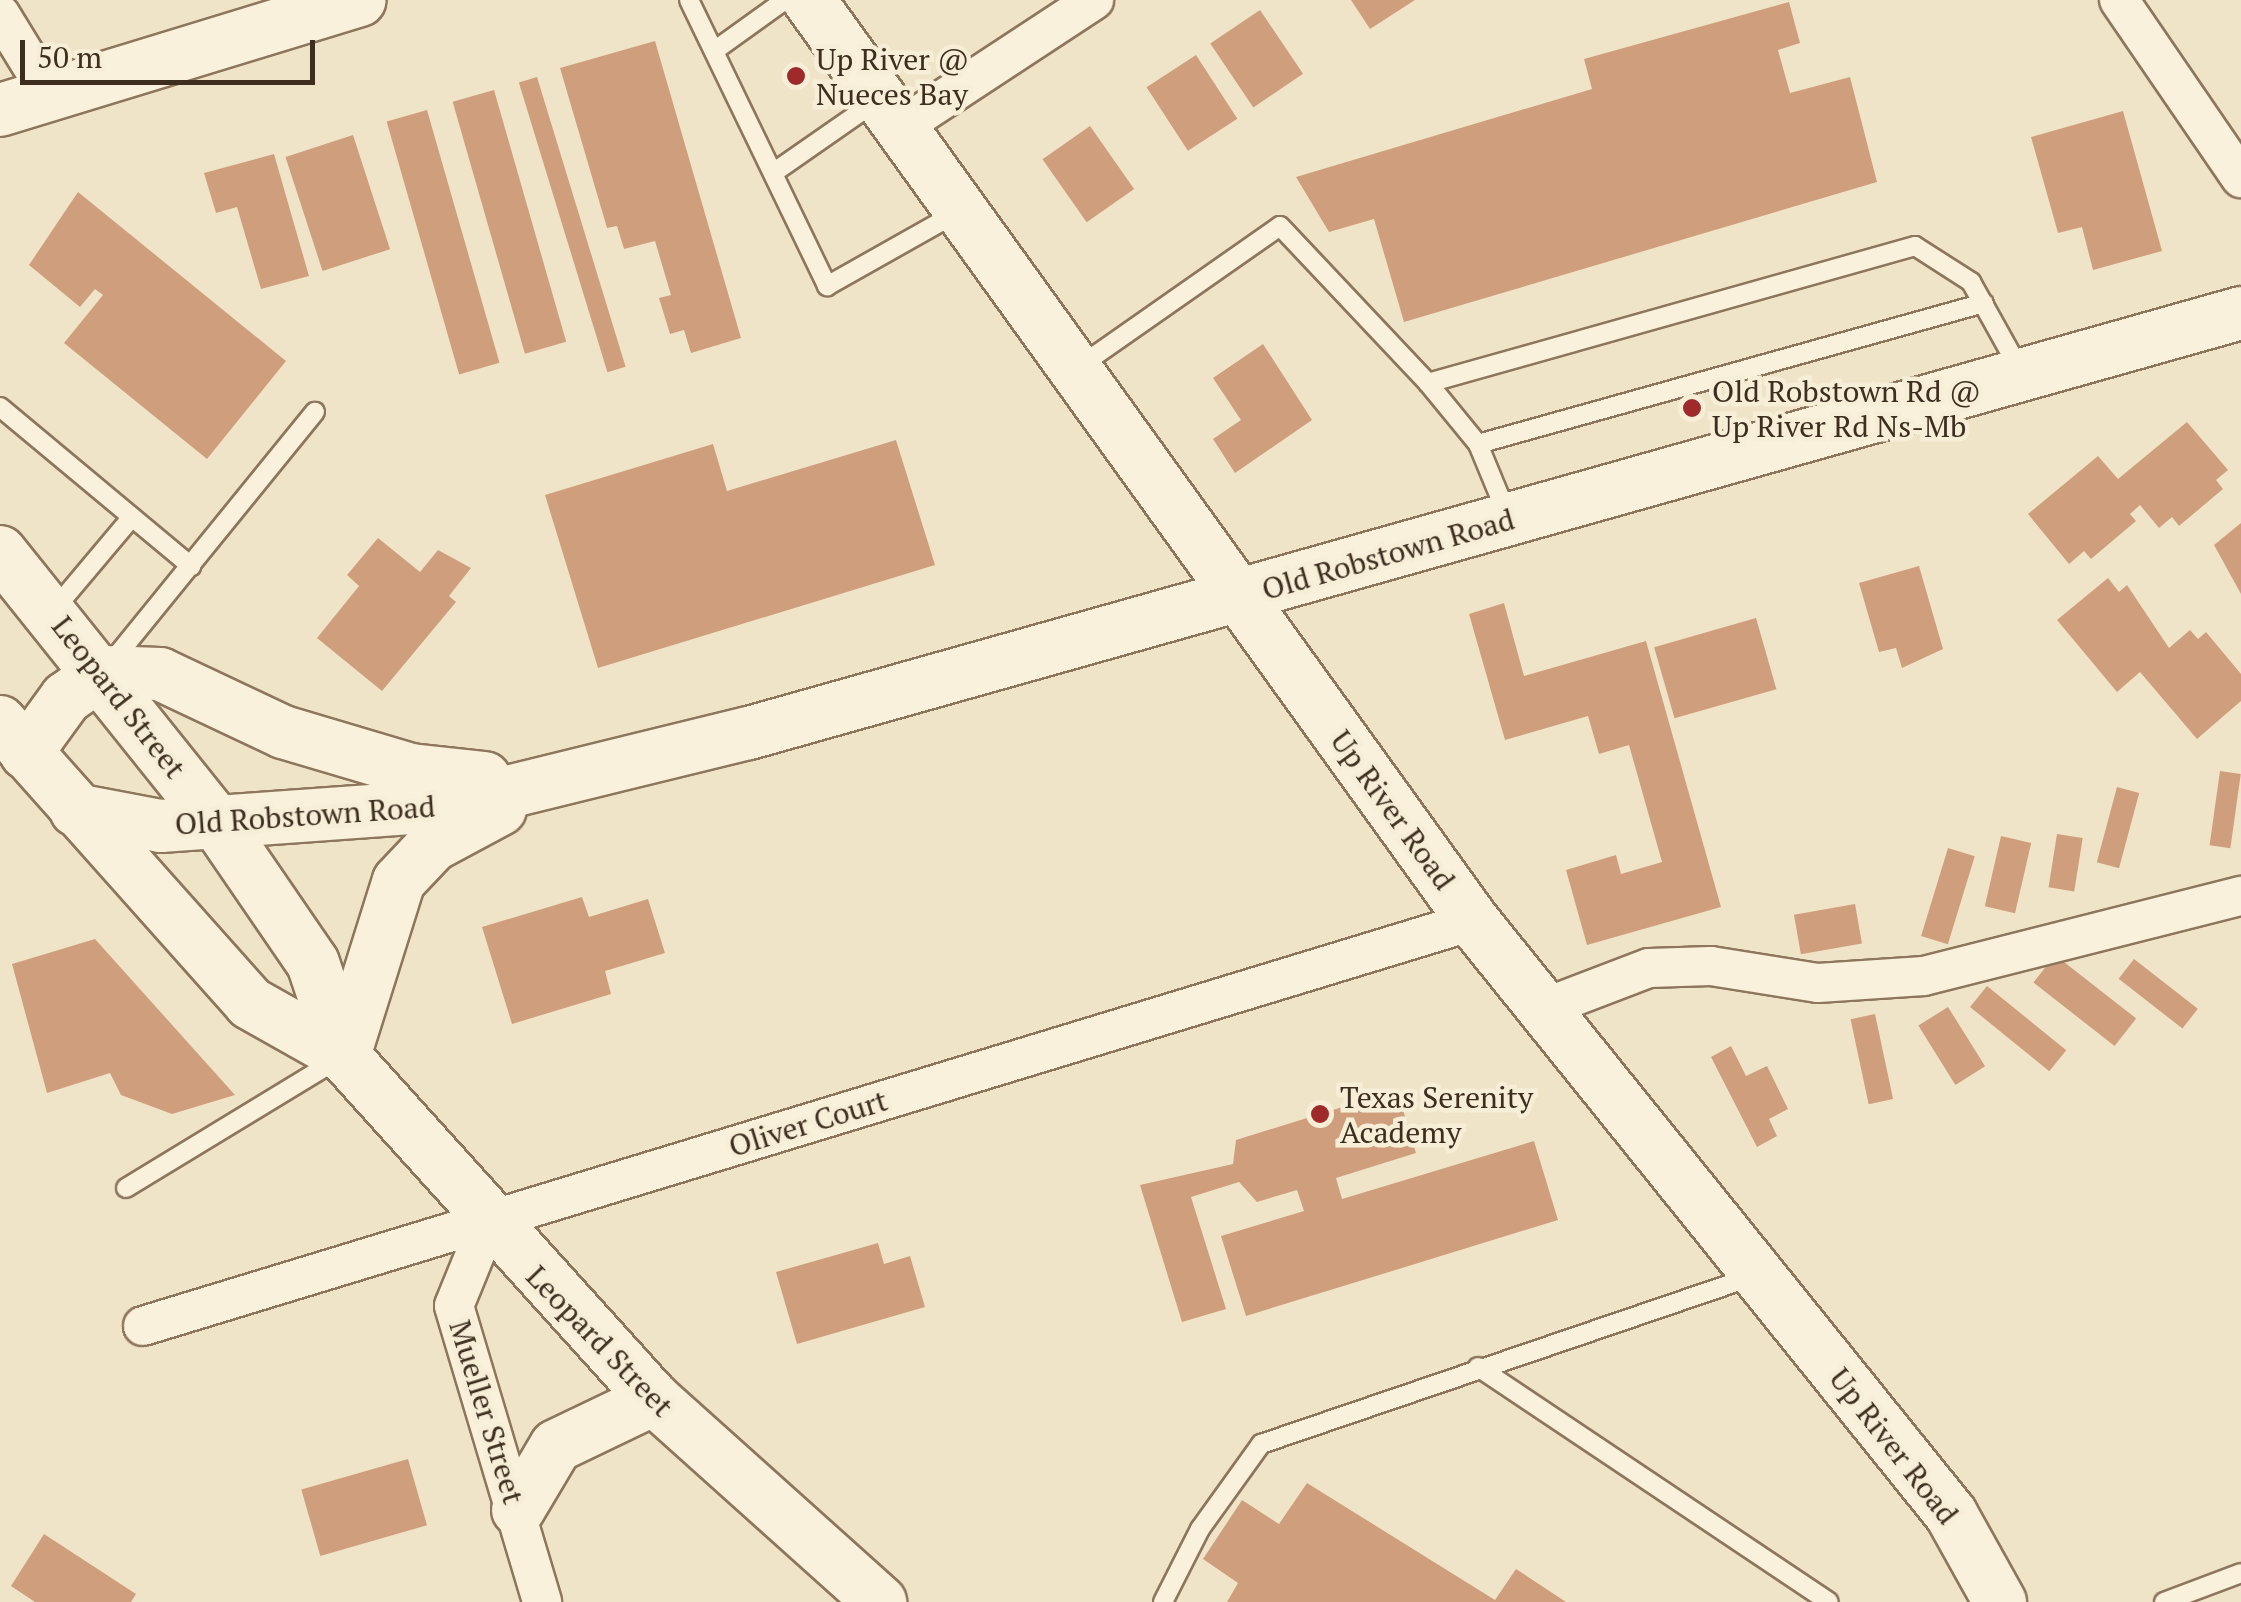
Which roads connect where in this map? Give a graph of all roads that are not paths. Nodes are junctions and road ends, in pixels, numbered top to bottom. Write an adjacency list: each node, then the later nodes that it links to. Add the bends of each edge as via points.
1 (360, 0): 9 (street)
2 (689, 0): 8 (lane)
3 (785, 0): 8 (lane)
4 (809, 0): 11 (street, Up River Road)
5 (1094, 0): 11 (street)
6 (2119, 0): 13 (street)
7 (0, 14): 9 (street)
8 (714, 51): 12 (lane)
9 (50, 94): 10 (street)
10 (0, 110)
11 (891, 113): 12 (lane); 14 (street, Up River Road)
12 (773, 172): 14 (lane, via 827,286)
13 (2241, 178)
14 (961, 210): 17 (street, Up River Road)
15 (1984, 303): 18 (lane); 19 (lane, via 1971,282 1915,246); 22 (lane)
16 (2241, 313): 18 (street, Old Robstown Road)
17 (1075, 370): 19 (lane, via 1280,226); 27 (street, Up River Road)
18 (2022, 375): 24 (street, Old Robstown Road)
19 (1428, 383): 22 (lane)
20 (0, 407): 23 (lane)
21 (315, 412): 26 (lane)
22 (1478, 444): 24 (lane)
23 (132, 518): 26 (lane); 28 (lane)
24 (1509, 520): 27 (street, Old Robstown Road)
25 (0, 552): 28 (street, Leopard Street)
26 (191, 566): 29 (lane)
27 (1237, 597): 32 (street, Old Robstown Road, via 749,733); 36 (street, Up River Road)
28 (52, 612): 29 (street, Leopard Street)
29 (103, 672): 30 (street, Old Robstown Road, via 160,674); 31 (street); 34 (street, Leopard Street)
30 (269, 725): 32 (street, Old Robstown Road, via 412,770); 34 (street, via 281,760 278,785)
31 (13, 738): 33 (street, Leopard Street)
32 (532, 782): 34 (street, Old Robstown Road, via 456,805); 38 (street, via 480,827 433,845 399,881)
33 (76, 810): 34 (street, Old Robstown Road, via 161,826); 38 (street, Leopard Street, via 250,1003)
34 (234, 819): 38 (street, Leopard Street, via 312,963)
35 (2241, 896): 37 (street, via 1924,976 1818,984 1711,966 1649,968)
36 (1473, 921): 37 (street, Up River Road); 40 (street, Oliver Court)
37 (1544, 1008): 41 (street, Up River Road)
38 (344, 1056): 39 (lane); 40 (street, Leopard Street)
39 (126, 1188)
40 (487, 1225): 42 (street, Oliver Court); 44 (street, Leopard Street); 45 (street, Mueller Street, via 454,1306)
41 (1759, 1275): 43 (lane); 51 (street, Up River Road, via 1951,1514)
42 (143, 1326)
43 (1478, 1367): 49 (lane, via 1261,1444 1200,1529); 50 (lane)
44 (654, 1399): 45 (street, via 556,1446); 48 (street, Leopard Street)
45 (518, 1510): 47 (street, Mueller Street)
46 (2241, 1573): 52 (lane)
47 (542, 1602)
48 (880, 1602)
49 (1163, 1602)
50 (1829, 1602)
51 (2000, 1602)
52 (2164, 1602)

